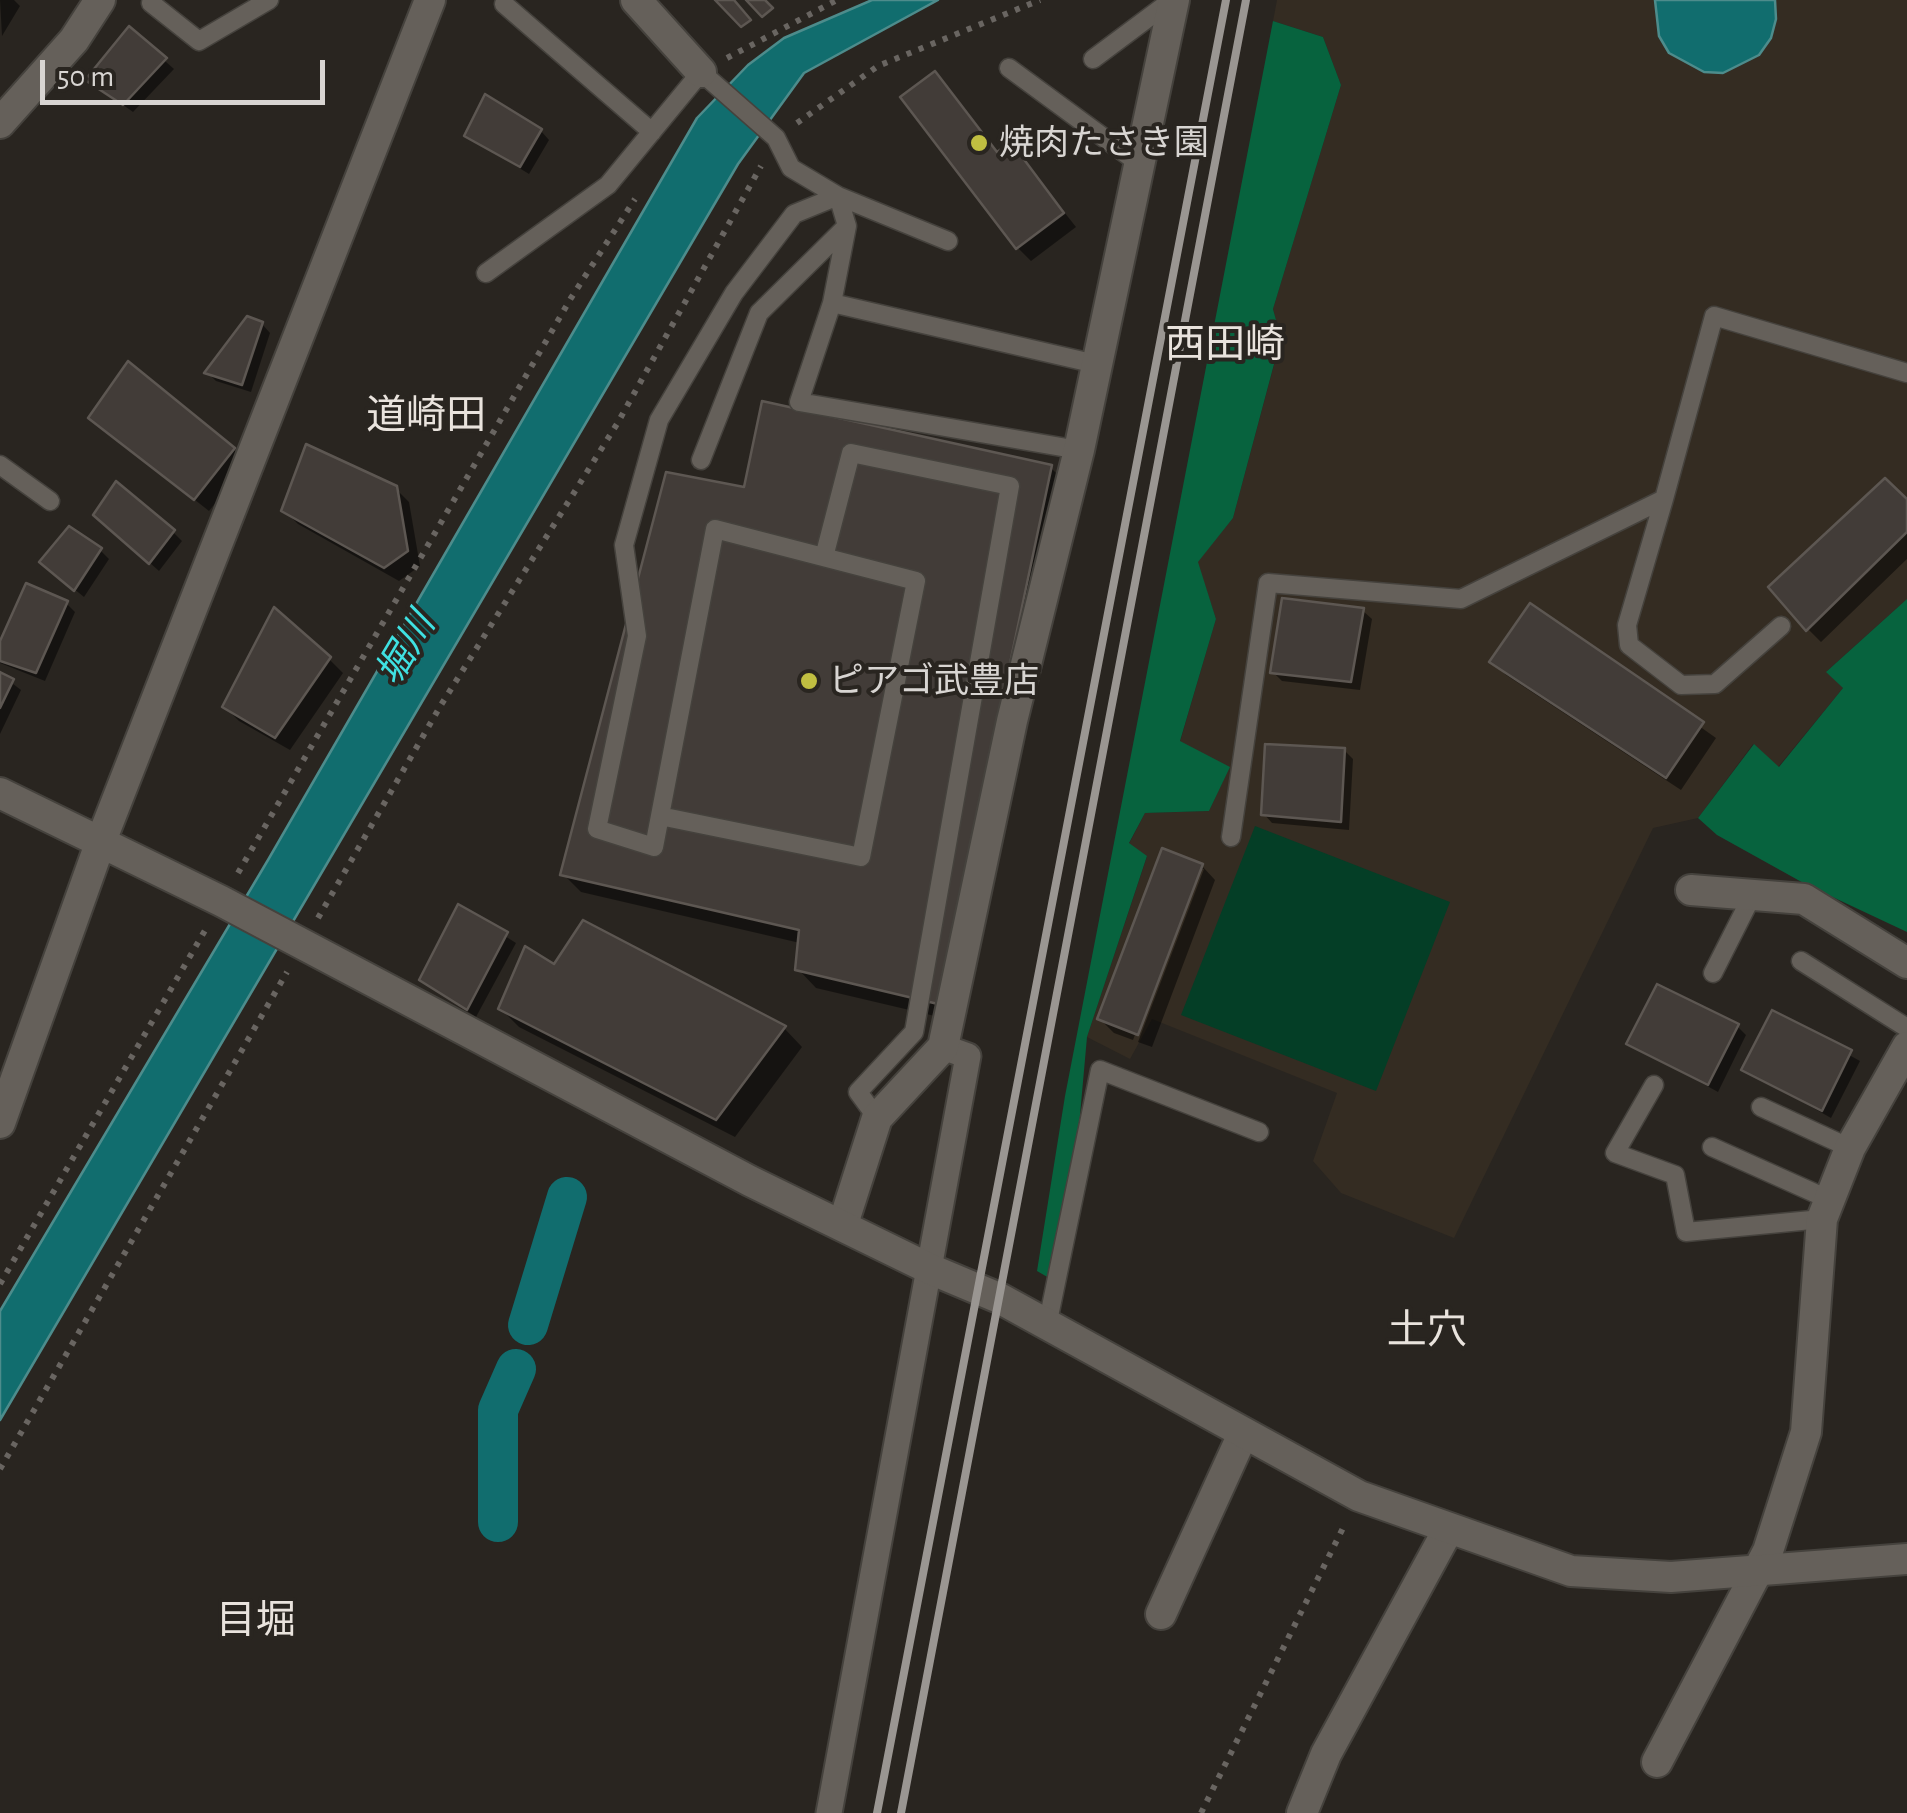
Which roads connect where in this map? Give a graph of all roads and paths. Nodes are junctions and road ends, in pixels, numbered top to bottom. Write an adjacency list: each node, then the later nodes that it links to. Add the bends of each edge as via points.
1 (100, 0): 13 (street, via 74,40)
2 (153, 0): 3 (lane, via 199,41)
3 (269, 0)
4 (430, 0): 35 (street)
5 (636, 0): 12 (street)
6 (836, 0): 12 (path)
7 (1040, 0): 15 (path, via 878,66)
8 (1173, 0): 10 (lane); 16 (street)
9 (504, 4): 14 (lane)
10 (1094, 59)
11 (1009, 68): 16 (lane)
12 (702, 72): 14 (lane); 15 (lane)
13 (0, 122)
14 (652, 132): 21 (lane, via 608,185)
15 (776, 138): 18 (lane, via 791,168); 39 (path, via 616,424 441,705)
16 (1141, 165): 23 (street)
17 (638, 194): 38 (path)
18 (838, 196): 19 (lane); 20 (lane); 33 (lane, via 794,214 734,293 659,420 624,544 636,636 597,829 654,848)
19 (847, 226): 22 (lane); 26 (lane, via 759,313)
20 (948, 241)
21 (486, 273)
22 (832, 303): 23 (lane); 25 (lane, via 799,402)
23 (1096, 364): 25 (street)
24 (1907, 373): 28 (lane, via 1714,316)
25 (1078, 450): 44 (street)
26 (702, 460)
27 (0, 465): 29 (lane)
28 (1664, 499): 31 (lane, via 1628,625 1629,645 1681,685 1715,684); 34 (lane, via 1461,600 1268,583)
29 (50, 501)
30 (824, 557): 33 (lane, via 715,529); 33 (lane, via 916,581 861,857); 48 (lane, via 851,452 1010,486 914,1032 858,1092)
31 (1781, 626)
32 (0, 793): 35 (street)
33 (660, 816)
34 (1231, 837)
35 (101, 841): 38 (street); 49 (street)
36 (1691, 890): 37 (street)
37 (1753, 894): 41 (street, via 1804,899); 42 (lane)
38 (221, 901): 39 (street); 56 (path)
39 (303, 944): 54 (street); 59 (path)
40 (1801, 961): 43 (lane)
41 (1907, 963)
42 (1713, 973)
43 (1907, 1028)
44 (943, 1047): 48 (street); 55 (street, via 968,1056)
45 (1907, 1047): 52 (street)
46 (1654, 1085): 53 (lane, via 1614,1152 1675,1175 1686,1232)
47 (1760, 1108): 52 (lane)
48 (877, 1118): 54 (street)
49 (0, 1123)
50 (1260, 1132): 57 (lane, via 1100,1070)
51 (1712, 1147): 53 (lane)
52 (1850, 1148): 53 (street)
53 (1825, 1209): 63 (street, via 1806,1432)
54 (843, 1224): 55 (street)
55 (930, 1270): 57 (street); 66 (street)
56 (0, 1284)
57 (1047, 1326): 58 (street)
58 (1243, 1434): 60 (street); 64 (street)
59 (0, 1469)
60 (1358, 1496): 61 (street); 67 (path)
61 (1448, 1530): 63 (street, via 1570,1571 1671,1576); 68 (street, via 1326,1754)
62 (1907, 1560): 63 (street)
63 (1758, 1569): 65 (street)
64 (1161, 1614)
65 (1657, 1762)
66 (829, 1813)
67 (1201, 1813)
68 (1302, 1813)

